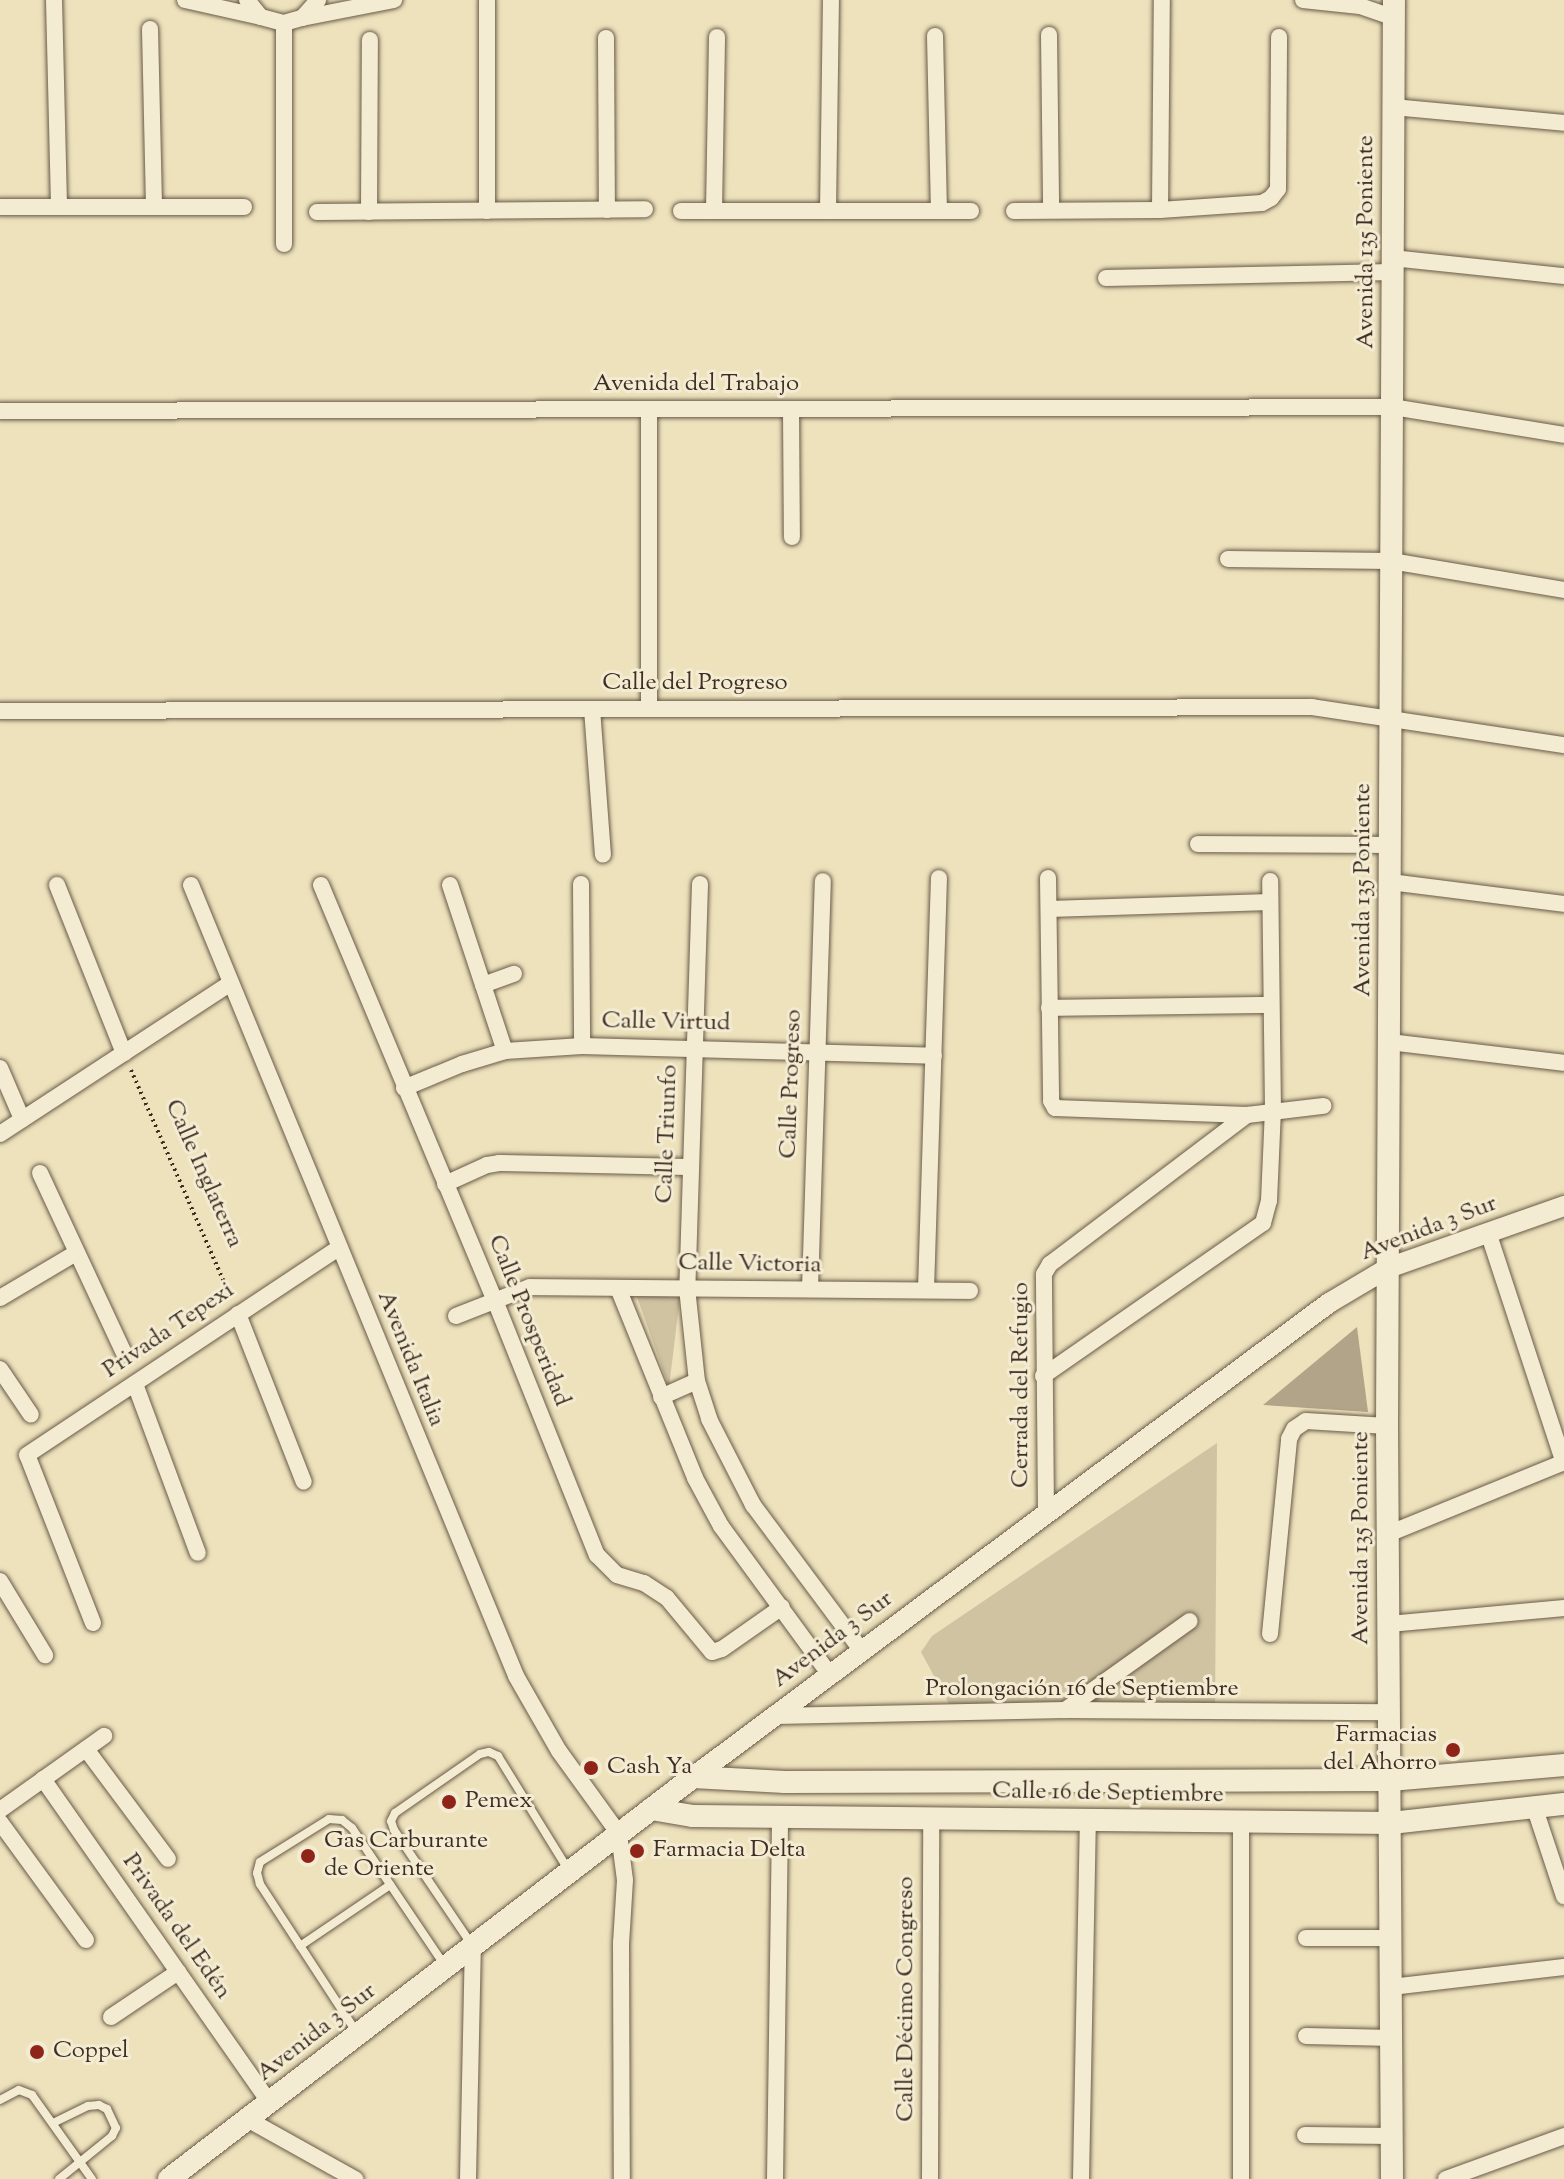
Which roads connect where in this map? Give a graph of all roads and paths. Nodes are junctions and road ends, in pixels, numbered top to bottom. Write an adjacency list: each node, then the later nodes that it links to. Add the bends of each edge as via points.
1 (54, 0): 24 (street)
2 (185, 0): 11 (street)
3 (247, 0): 11 (street)
4 (318, 0): 12 (street)
5 (394, 0): 12 (street)
6 (487, 0): 31 (street)
7 (831, 0): 34 (street)
8 (1162, 0): 30 (street)
9 (1303, 0): 10 (street)
10 (1394, 9): 21 (main road, Avenida 135 Poniente)
11 (261, 17): 13 (street)
12 (302, 18): 13 (street)
13 (284, 23): 40 (street)
14 (150, 29): 25 (street)
15 (1049, 35): 29 (street)
16 (935, 36): 35 (street)
17 (717, 37): 33 (street)
18 (1279, 37): 30 (street, via 1278,189 1262,203)
19 (606, 38): 28 (street)
20 (370, 40): 39 (street)
21 (1393, 107): 22 (street); 41 (main road, Avenida 135 Poniente)
22 (1564, 123)
23 (0, 207): 24 (street)
24 (59, 207): 25 (street)
25 (154, 207): 26 (street)
26 (244, 207)
27 (645, 209): 28 (street)
28 (607, 210): 31 (street)
29 (1051, 210): 30 (street); 37 (street)
30 (1160, 210)
31 (487, 211): 39 (street)
32 (681, 211): 33 (street)
33 (714, 211): 34 (street)
34 (828, 211): 35 (street)
35 (939, 211): 36 (street)
36 (971, 211)
37 (1014, 211)
38 (317, 212): 39 (street)
39 (369, 212)
40 (284, 244)
41 (1392, 265): 42 (street); 43 (street); 44 (main road, Avenida 135 Poniente)
42 (1564, 276)
43 (1106, 278)
44 (1392, 407): 46 (street, Avenida del Trabajo); 48 (street, Avenida del Trabajo); 51 (main road, Avenida 135 Poniente)
45 (649, 409): 46 (street, Avenida del Trabajo); 47 (street, Avenida del Trabajo); 54 (street)
46 (791, 409): 49 (street)
47 (0, 411)
48 (1564, 435)
49 (792, 537)
50 (1228, 559): 51 (street)
51 (1391, 561): 52 (street); 56 (main road, Avenida 135 Poniente)
52 (1564, 590)
53 (592, 709): 54 (street, Calle del Progreso); 55 (street, Calle del Progreso); 60 (street)
54 (649, 709): 56 (street, Calle del Progreso, via 1312,707)
55 (0, 711)
56 (1391, 716): 57 (street, Calle del Progreso); 59 (main road, Avenida 135 Poniente)
57 (1564, 745)
58 (1198, 844): 59 (street)
59 (1390, 845): 65 (main road, Avenida 135 Poniente)
60 (603, 855)
61 (939, 878): 86 (street)
62 (1048, 878): 74 (street)
63 (823, 881): 83 (street, Calle Progreso)
64 (1270, 881): 72 (street)
65 (1390, 882): 73 (street); 80 (main road, Avenida 135 Poniente)
66 (581, 884): 81 (street)
67 (700, 884): 82 (street, Calle Triunfo)
68 (57, 885): 85 (street)
69 (191, 885): 76 (street, Avenida Italia)
70 (321, 885): 89 (street, Calle Prosperidad)
71 (450, 885): 77 (street)
72 (1270, 902): 74 (street); 78 (street)
73 (1564, 904)
74 (1049, 909): 79 (street)
75 (514, 974): 77 (street)
76 (229, 984): 85 (street); 100 (street, Avenida Italia)
77 (483, 985): 84 (street)
78 (1270, 1005): 79 (street); 91 (street)
79 (1049, 1008): 92 (street, via 1055,1108)
80 (1389, 1042): 87 (street); 102 (main road, Avenida 135 Poniente)
81 (582, 1046): 82 (street, Calle Virtud); 84 (street, Calle Virtud)
82 (695, 1048): 83 (street, Calle Virtud); 95 (street, Calle Triunfo)
83 (818, 1050): 86 (street, Calle Virtud); 105 (street, Calle Progreso)
84 (505, 1051): 89 (street, Calle Virtud)
85 (124, 1053): 93 (street); 110 (path, Calle Inglaterra)
86 (934, 1056): 106 (street)
87 (1564, 1063)
88 (0, 1068): 93 (street)
89 (404, 1088): 97 (street, Calle Prosperidad)
90 (1323, 1106): 91 (street)
91 (1273, 1111): 92 (street); 114 (street, via 1269,1201 1263,1223)
92 (1247, 1115): 114 (street, Cerrada del Refugio, via 1050,1264 1042,1286)
93 (22, 1119): 94 (street)
94 (0, 1134)
95 (691, 1167): 97 (street, via 499,1163); 104 (street, Calle Triunfo)
96 (40, 1173): 101 (street)
97 (445, 1184): 109 (street, Calle Prosperidad)
98 (1564, 1206): 99 (street, Avenida 3 Sur)
99 (1488, 1232): 102 (street, Avenida 3 Sur); 120 (street)
100 (339, 1248): 110 (street, Privada Tepexi); 154 (street, Avenida Italia, via 516,1676 559,1751)
101 (76, 1253): 108 (street); 112 (street)
102 (1388, 1268): 119 (main road, Avenida 135 Poniente); 122 (street, Avenida 3 Sur, via 1329,1303)
103 (618, 1288): 104 (street, Calle Victoria); 109 (street, Calle Victoria, via 530,1287); 117 (street)
104 (687, 1288): 105 (street, Calle Victoria); 115 (street, Calle Triunfo)
105 (810, 1289): 106 (street, Calle Victoria)
106 (926, 1290): 107 (street, Calle Victoria)
107 (970, 1291)
108 (0, 1298)
109 (494, 1298): 111 (street); 126 (street, Calle Prosperidad, via 606,1567 667,1598 712,1652)
110 (238, 1314): 116 (street, Privada Tepexi); 121 (street)
111 (456, 1316)
112 (124, 1353)
113 (0, 1369): 118 (street)
114 (1043, 1376): 122 (street, Cerrada del Refugio)
115 (697, 1381): 117 (street); 132 (street, Calle Triunfo, via 709,1419 753,1505)
116 (135, 1384): 124 (street); 129 (street, Privada Tepexi, via 27,1455)
117 (661, 1397): 126 (street, via 721,1526)
118 (31, 1415)
119 (1387, 1426): 123 (main road, Avenida 135 Poniente); 131 (street, via 1306,1421 1294,1429)
120 (1564, 1462): 123 (street)
121 (304, 1482)
122 (1046, 1514): 132 (street, Avenida 3 Sur)
123 (1388, 1534): 130 (main road, Avenida 135 Poniente)
124 (198, 1553)
125 (0, 1581): 133 (street)
126 (782, 1607): 134 (street)
127 (1564, 1608): 130 (street)
128 (1190, 1621): 135 (street)
129 (93, 1623)
130 (1389, 1624): 136 (main road, Avenida 135 Poniente)
131 (1270, 1634)
132 (862, 1651): 134 (street, Avenida 3 Sur)
133 (45, 1655)
134 (830, 1675): 137 (street, Avenida 3 Sur)
135 (1065, 1710): 136 (street, Prolongación 16 de Septiembre); 137 (street, Prolongación 16 de Septiembre)
136 (1389, 1712): 143 (main road, Avenida 135 Poniente)
137 (775, 1716): 141 (street, Avenida 3 Sur)
138 (104, 1736): 139 (street)
139 (86, 1749): 142 (street); 155 (street)
140 (1564, 1765): 143 (main road, Calle 16 de Septiembre)
141 (693, 1777): 143 (main road, Calle 16 de Septiembre, via 785,1782); 145 (main road, Avenida 3 Sur)
142 (43, 1779): 147 (street); 166 (street, Privada del Edén)
143 (1390, 1780): 153 (main road, Avenida 135 Poniente)
144 (1564, 1804): 146 (main road, Calle 16 de Septiembre)
145 (651, 1809): 148 (main road, Calle 16 de Septiembre, via 693,1816); 154 (main road, Avenida 3 Sur)
146 (1535, 1809): 153 (main road, Calle 16 de Septiembre); 158 (street)
147 (0, 1810)
148 (780, 1817): 149 (main road, Calle 16 de Septiembre); 186 (street)
149 (931, 1819): 150 (main road, Calle 16 de Septiembre); 187 (street, Calle Décimo Congreso)
150 (1088, 1820): 152 (main road, Calle 16 de Septiembre); 188 (street)
151 (0, 1822): 161 (street)
152 (1241, 1822): 153 (main road, Calle 16 de Septiembre); 189 (street)
153 (1391, 1823): 160 (main road, Avenida 135 Poniente)
154 (619, 1834): 156 (main road, Avenida 3 Sur); 185 (street, via 625,1880)
155 (168, 1859)
156 (570, 1871): 163 (main road, Avenida 3 Sur); 163 (lane, via 498,1756 489,1752 395,1813 394,1830)
157 (390, 1885): 162 (lane); 162 (lane, via 342,1820 329,1819 260,1862 260,1884); 164 (lane)
158 (1564, 1896)
159 (1306, 1938): 160 (street)
160 (1391, 1938): 167 (main road, Avenida 135 Poniente)
161 (86, 1940)
162 (300, 1946): 169 (lane)
163 (473, 1946): 164 (main road, Avenida 3 Sur); 184 (street)
164 (445, 1967): 169 (main road, Avenida 3 Sur)
165 (1564, 1967): 167 (street)
166 (178, 1972): 168 (street); 173 (street, Privada del Edén)
167 (1391, 1987): 171 (main road, Avenida 135 Poniente)
168 (111, 2017)
169 (358, 2034): 173 (main road, Avenida 3 Sur)
170 (1306, 2036): 171 (street)
171 (1392, 2038): 177 (main road, Avenida 135 Poniente)
172 (0, 2100): 175 (lane, via 26,2091)
173 (269, 2102): 174 (main road, Avenida 3 Sur)
174 (247, 2119): 182 (main road, Avenida 3 Sur); 183 (street)
175 (53, 2123): 179 (lane); 179 (lane, via 99,2105 114,2119 112,2136)
176 (1305, 2135): 177 (street)
177 (1392, 2136): 190 (main road, Avenida 135 Poniente)
178 (1564, 2136): 191 (street)
179 (80, 2163): 180 (lane); 181 (lane)
180 (59, 2179)
181 (92, 2179)
182 (169, 2179)
183 (355, 2179)
184 (468, 2179)
185 (622, 2179)
186 (775, 2179)
187 (930, 2179)
188 (1081, 2179)
189 (1241, 2179)
190 (1392, 2179)
191 (1446, 2179)

